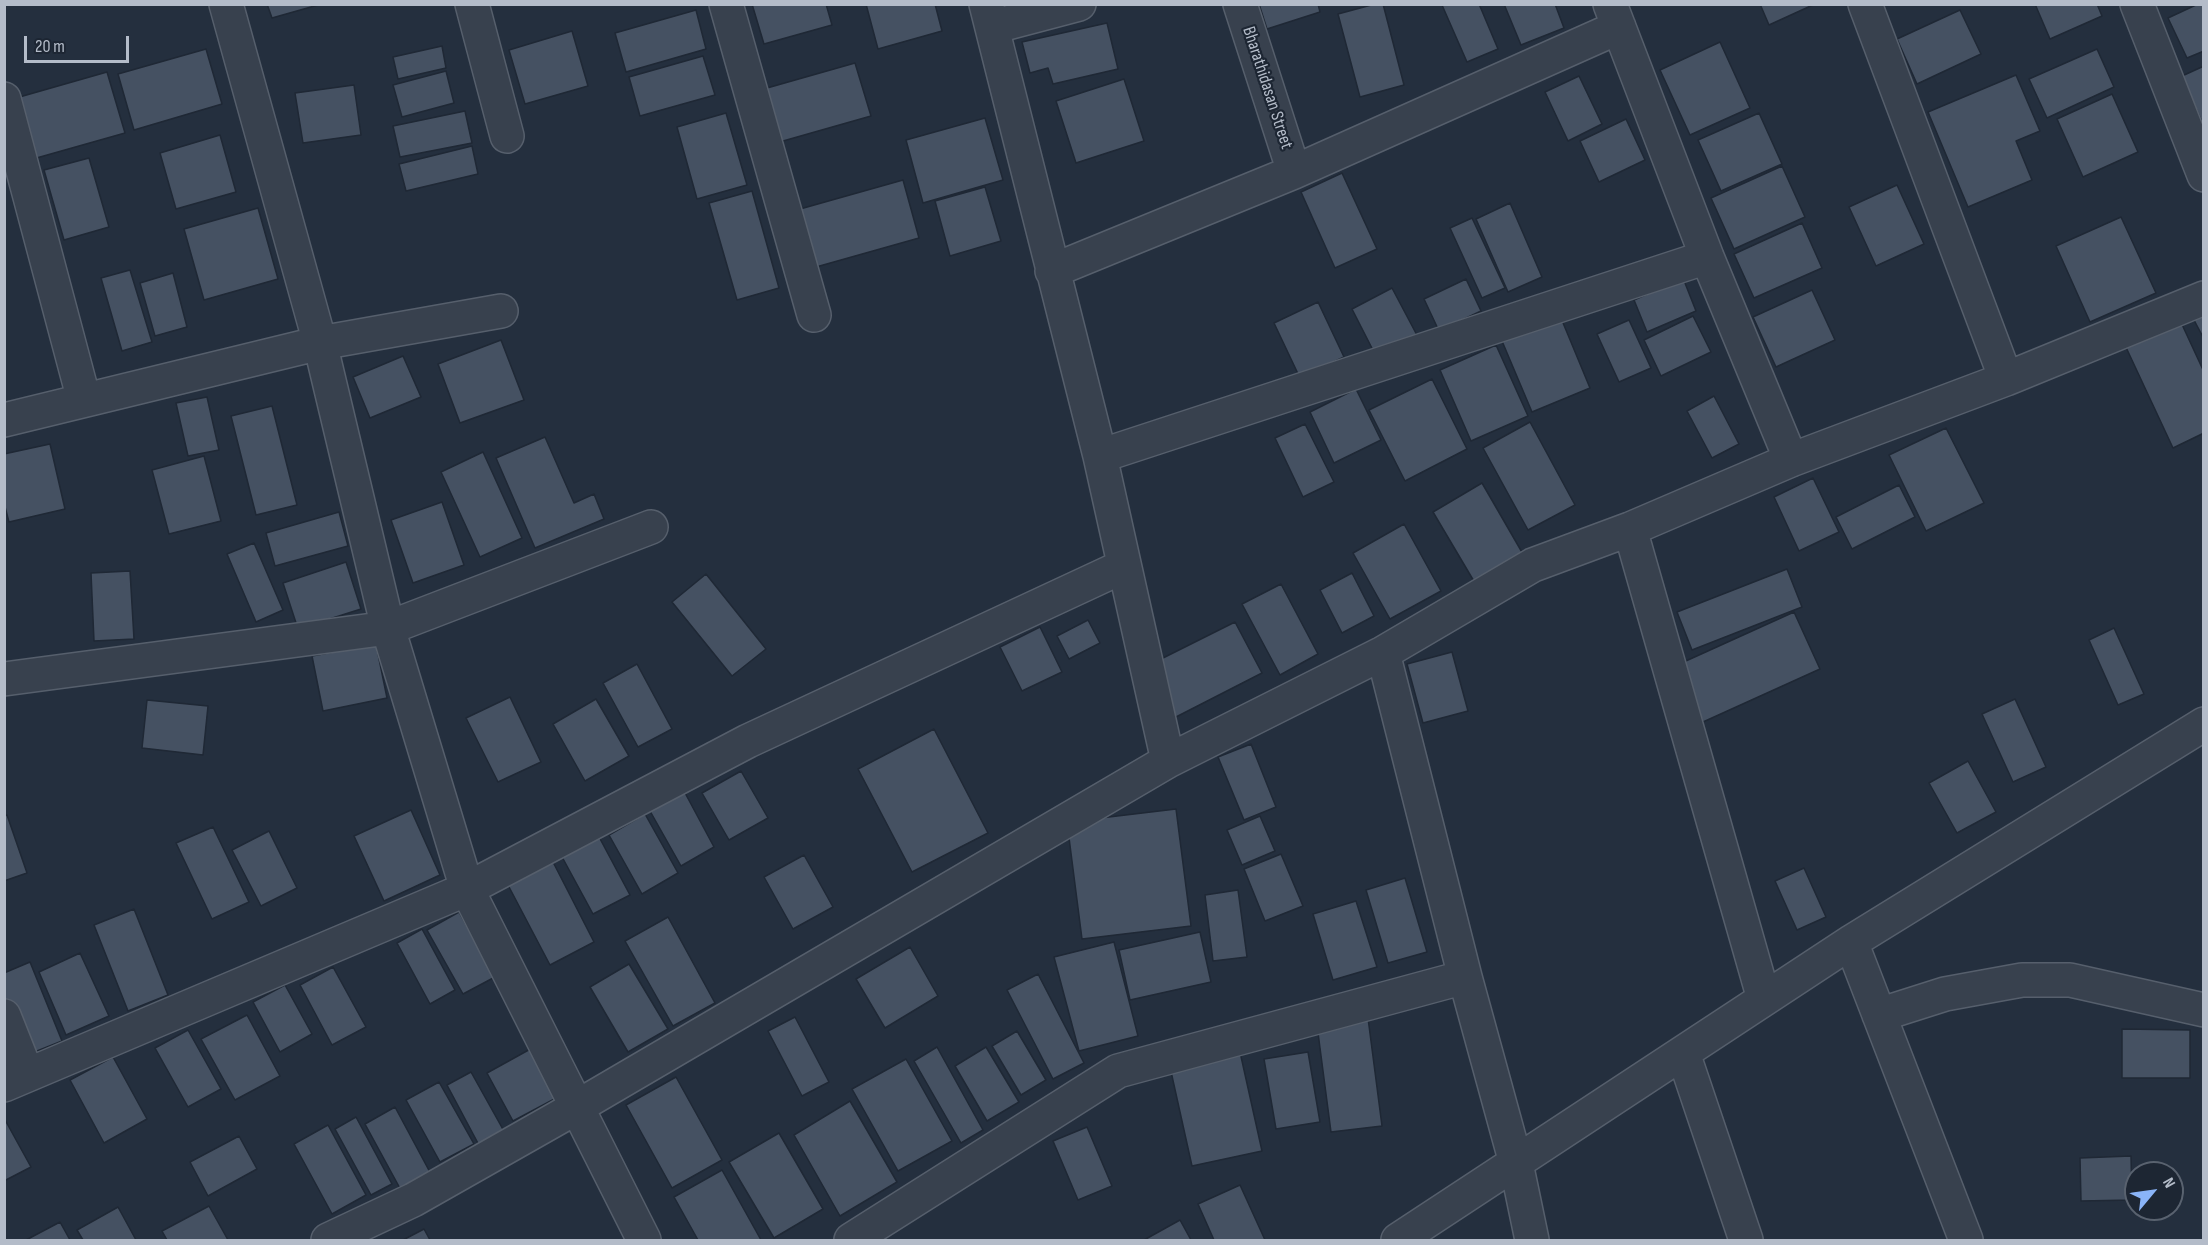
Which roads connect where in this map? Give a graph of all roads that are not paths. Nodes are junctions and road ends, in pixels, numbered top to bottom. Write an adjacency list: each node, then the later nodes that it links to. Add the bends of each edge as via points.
1 (226, 4): 19 (street)
2 (472, 4): 11 (street)
3 (726, 4): 18 (street)
4 (1079, 4): 8 (street)
5 (1240, 4): 12 (street, Bharathidasan Street)
6 (1865, 4): 20 (street)
7 (2137, 4): 13 (street)
8 (989, 16): 15 (street)
9 (1615, 16): 12 (street); 14 (street)
10 (4, 99): 21 (street)
11 (507, 136)
12 (1294, 172): 15 (street)
13 (2204, 175)
14 (1707, 257): 23 (street); 24 (street)
15 (1052, 271): 23 (street)
16 (2204, 298): 20 (street)
17 (501, 311): 19 (street)
18 (814, 315)
19 (320, 343): 21 (street); 28 (street)
20 (2006, 380): 24 (street)
21 (84, 400): 22 (street)
22 (4, 420)
23 (1100, 456): 27 (street)
24 (1791, 460): 26 (street)
25 (651, 527): 28 (street)
26 (1629, 528): 29 (street, via 1533,565); 36 (street)
27 (1125, 566): 32 (street); 33 (street, via 748,741)
28 (388, 628): 30 (street); 33 (street)
29 (1383, 654): 32 (street); 35 (street)
30 (4, 679)
31 (2204, 724): 34 (street)
32 (1168, 761): 42 (street)
33 (467, 889): 41 (street); 42 (street)
34 (1851, 942): 36 (street); 39 (street)
35 (1465, 977): 43 (street); 46 (street, via 1118,1071)
36 (1764, 999): 40 (street)
37 (2204, 1010): 39 (street, via 2070,980 2022,980 1945,994)
38 (4, 1016): 41 (street)
39 (1879, 1016): 50 (street)
40 (1683, 1053): 43 (street); 49 (street)
41 (16, 1079)
42 (577, 1107): 44 (street, via 412,1200); 45 (street)
43 (1516, 1163): 47 (street); 48 (street)
44 (328, 1240)
45 (644, 1240)
46 (851, 1240)
47 (1398, 1240)
48 (1532, 1240)
49 (1746, 1240)
50 (1966, 1240)

